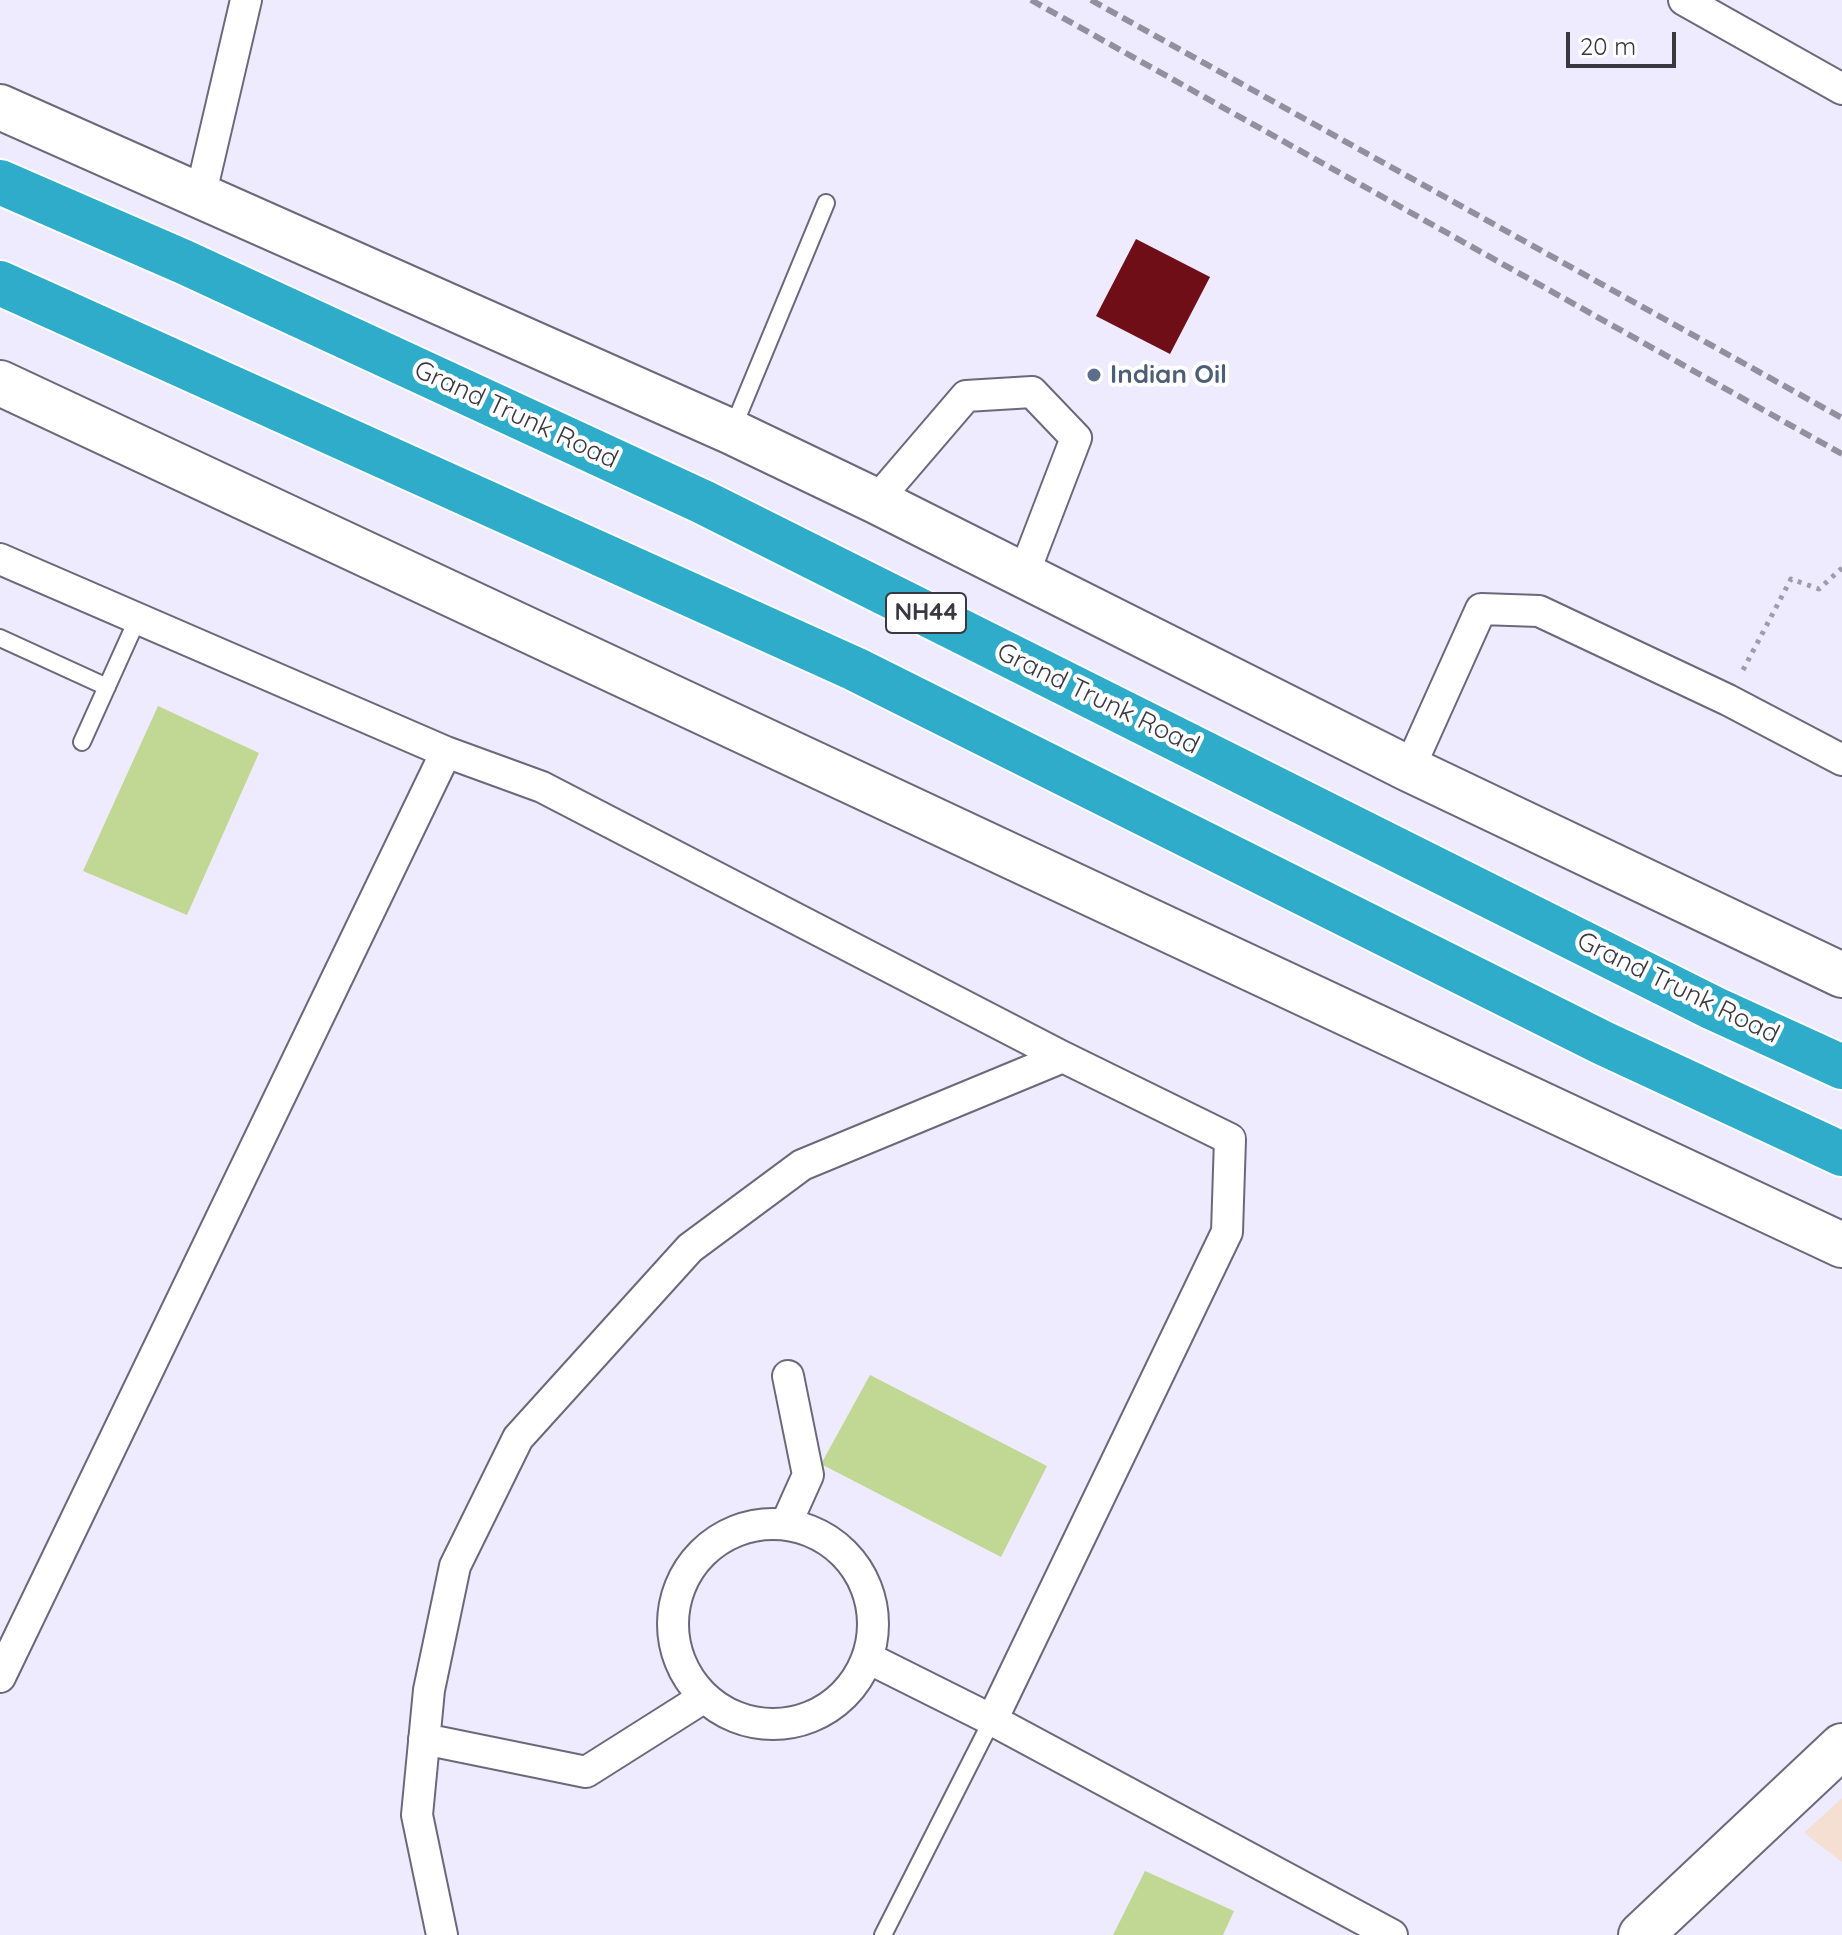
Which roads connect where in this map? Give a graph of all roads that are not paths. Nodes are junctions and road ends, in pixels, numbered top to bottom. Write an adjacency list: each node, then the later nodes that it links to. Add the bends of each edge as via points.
1 (246, 0): 6 (street)
2 (1684, 0): 3 (street)
3 (1842, 89)
4 (0, 107): 6 (street)
5 (0, 182): 23 (highway, Grand Trunk Road / NH44, via 703,502 1713,1008)
6 (200, 197): 10 (street)
7 (826, 203): 10 (lane)
8 (0, 283): 24 (highway, via 855,669 1603,1043)
9 (0, 383): 25 (street)
10 (732, 432): 11 (street)
11 (876, 501): 13 (street); 13 (street, via 966,396 1032,392 1076,438)
12 (0, 559): 14 (street)
13 (1023, 576): 20 (street)
14 (137, 620): 16 (lane); 18 (street)
15 (0, 638): 16 (lane)
16 (107, 687): 17 (lane)
17 (82, 742)
18 (446, 752): 22 (street, via 542,787); 29 (street)
19 (1842, 760): 20 (street, via 1539,611 1481,609)
20 (1409, 769): 21 (street)
21 (1842, 975)
22 (1063, 1057): 31 (street, via 1230,1139 1227,1232); 32 (street, via 802,1165 690,1248 518,1438 455,1566)
23 (1842, 1067)
24 (1842, 1154)
25 (1842, 1245)
26 (788, 1376): 27 (street, via 808,1475)
27 (786, 1524): 28 (street, via 836,1545 856,1566 869,1592 874,1621); 30 (street, via 752,1526 723,1537 698,1556 682,1583 673,1612 674,1644 684,1673)
28 (870, 1659): 30 (street, via 832,1707 800,1722 766,1725 732,1717); 31 (street)
29 (0, 1677)
30 (703, 1698): 32 (street, via 586,1772)
31 (992, 1720): 35 (lane); 36 (street)
32 (424, 1739): 34 (street, via 417,1815)
33 (1842, 1746): 37 (street)
34 (442, 1935)
35 (883, 1935)
36 (1392, 1935)
37 (1641, 1935)

